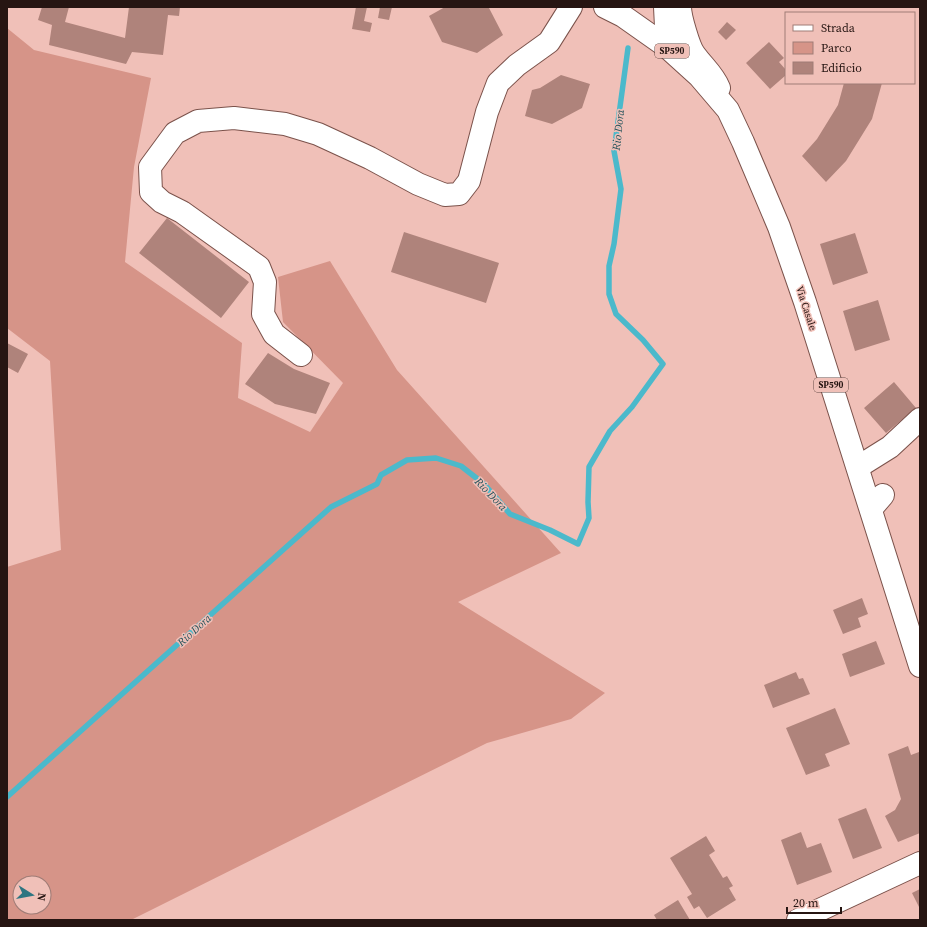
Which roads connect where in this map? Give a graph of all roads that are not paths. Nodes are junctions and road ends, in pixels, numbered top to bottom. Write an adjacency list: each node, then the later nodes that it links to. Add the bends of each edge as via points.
1 (572, 7): 7 (main road, via 549,42 517,65 498,83 487,112 469,181 459,194 445,195 318,134 285,124 234,118 198,121 175,133 161,150 150,168 151,192 259,267 265,282 263,314 274,334)
2 (605, 7): 5 (main road, Via Casale / SP590, via 623,16)
3 (665, 7): 5 (main road)
4 (680, 7): 6 (main road, via 693,53 716,81)
5 (667, 47): 6 (main road, Via Casale / SP590, via 699,76)
6 (728, 110): 9 (main road, Via Casale / SP590, via 779,227)
7 (301, 355)
8 (920, 419): 9 (main road, via 890,447)
9 (858, 467): 10 (main road, Via Casale / SP590, via 877,502)
10 (920, 666)
11 (920, 863): 12 (main road)
12 (798, 920)

